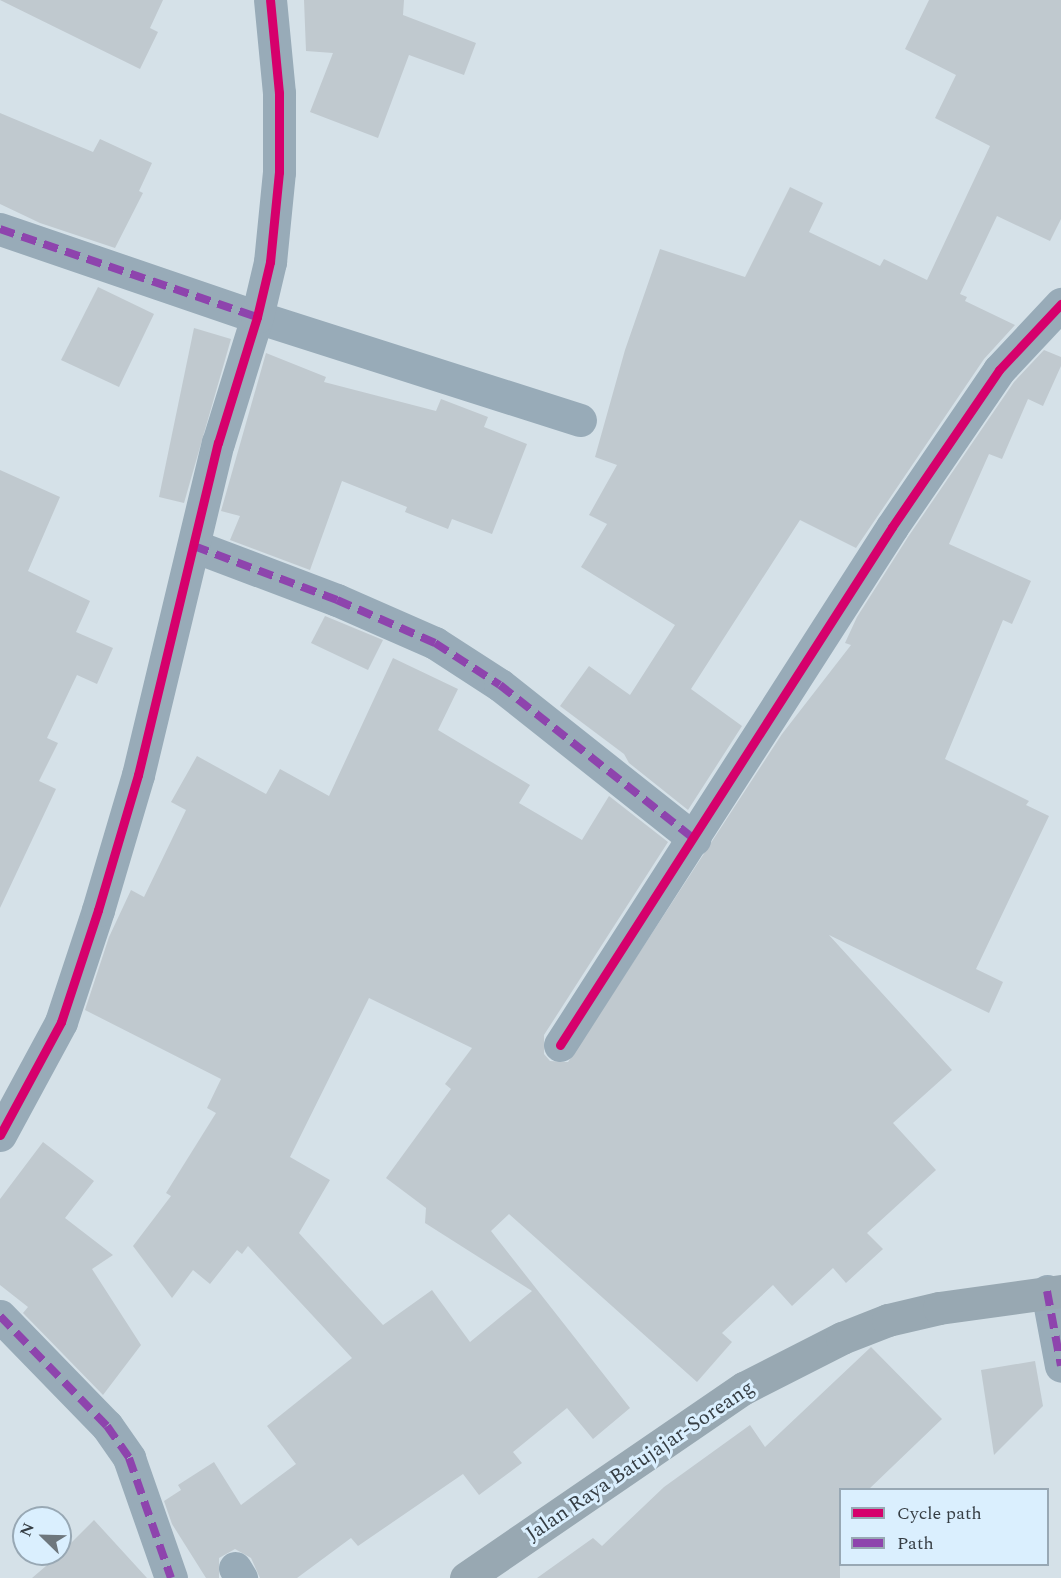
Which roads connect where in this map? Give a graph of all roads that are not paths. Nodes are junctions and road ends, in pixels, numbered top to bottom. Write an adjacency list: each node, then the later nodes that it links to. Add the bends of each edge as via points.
1 (270, 0): 4 (street, via 279,93 279,172 270,262)
2 (0, 229): 4 (street)
3 (1061, 304): 7 (street, via 992,380 892,527)
4 (257, 317): 5 (street); 6 (street, via 218,443)
5 (580, 420)
6 (194, 546): 7 (street, via 338,600 435,643 500,685); 9 (street, via 138,775 61,1022)
7 (694, 839): 8 (street)
8 (560, 1045)
9 (2, 1127)
10 (1054, 1291): 12 (street); 14 (highway, Jalan Raya Batujajar-Soreang, via 908,1315 842,1338 744,1388)
11 (0, 1316): 13 (street, via 107,1426 129,1458)
12 (1061, 1366)
13 (171, 1578)
14 (466, 1578)

